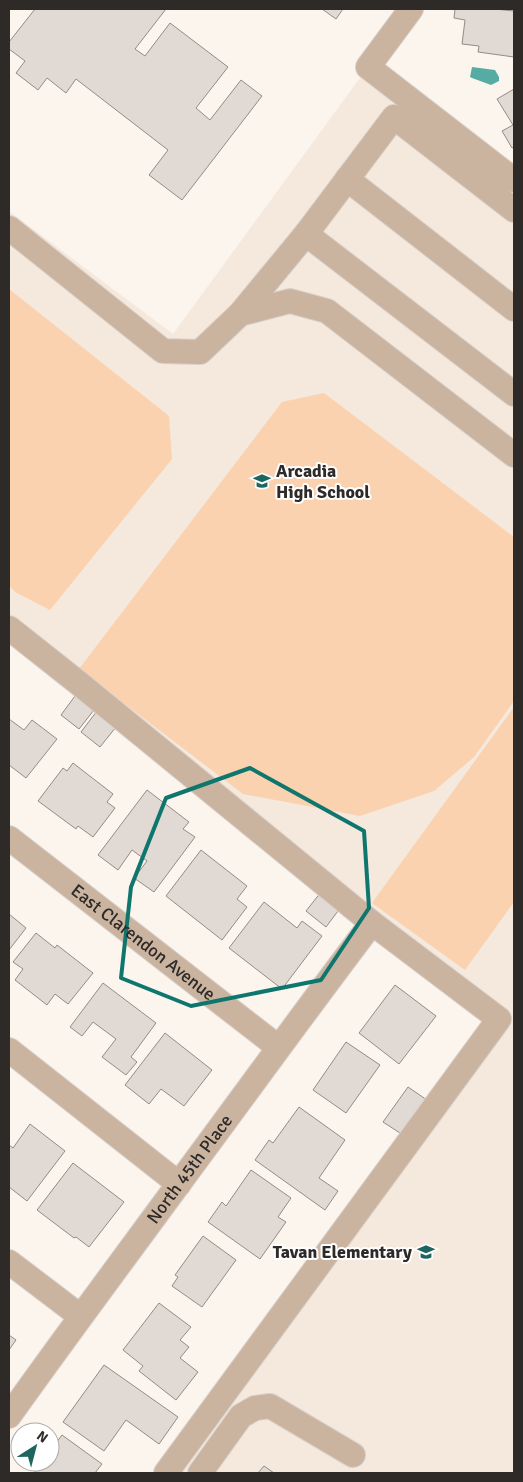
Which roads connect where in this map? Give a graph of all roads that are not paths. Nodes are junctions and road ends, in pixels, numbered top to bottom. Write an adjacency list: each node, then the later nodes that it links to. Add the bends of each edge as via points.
1 (411, 9): 3 (street, via 368,68)
2 (347, 179): 4 (street, via 394,117); 6 (street); 7 (street)
3 (514, 180)
4 (514, 210)
5 (9, 228): 8 (street, via 163,352 200,352)
6 (306, 234): 8 (street); 9 (street)
7 (514, 309)
8 (240, 314): 10 (street, via 290,301 327,311)
9 (514, 394)
10 (514, 455)
11 (9, 628): 13 (street)
12 (9, 838): 14 (street, East Clarendon Avenue)
13 (372, 923): 14 (street, North 45th Place); 21 (street, via 499,1019)
14 (278, 1047): 16 (street, North 45th Place)
15 (9, 1050): 16 (street)
16 (179, 1184): 18 (street, North 45th Place)
17 (9, 1262): 18 (street)
18 (80, 1316): 19 (street, North 45th Place)
19 (9, 1416)
20 (353, 1455): 22 (street, via 270,1406 255,1408 241,1416)
21 (166, 1473)
22 (200, 1473)

